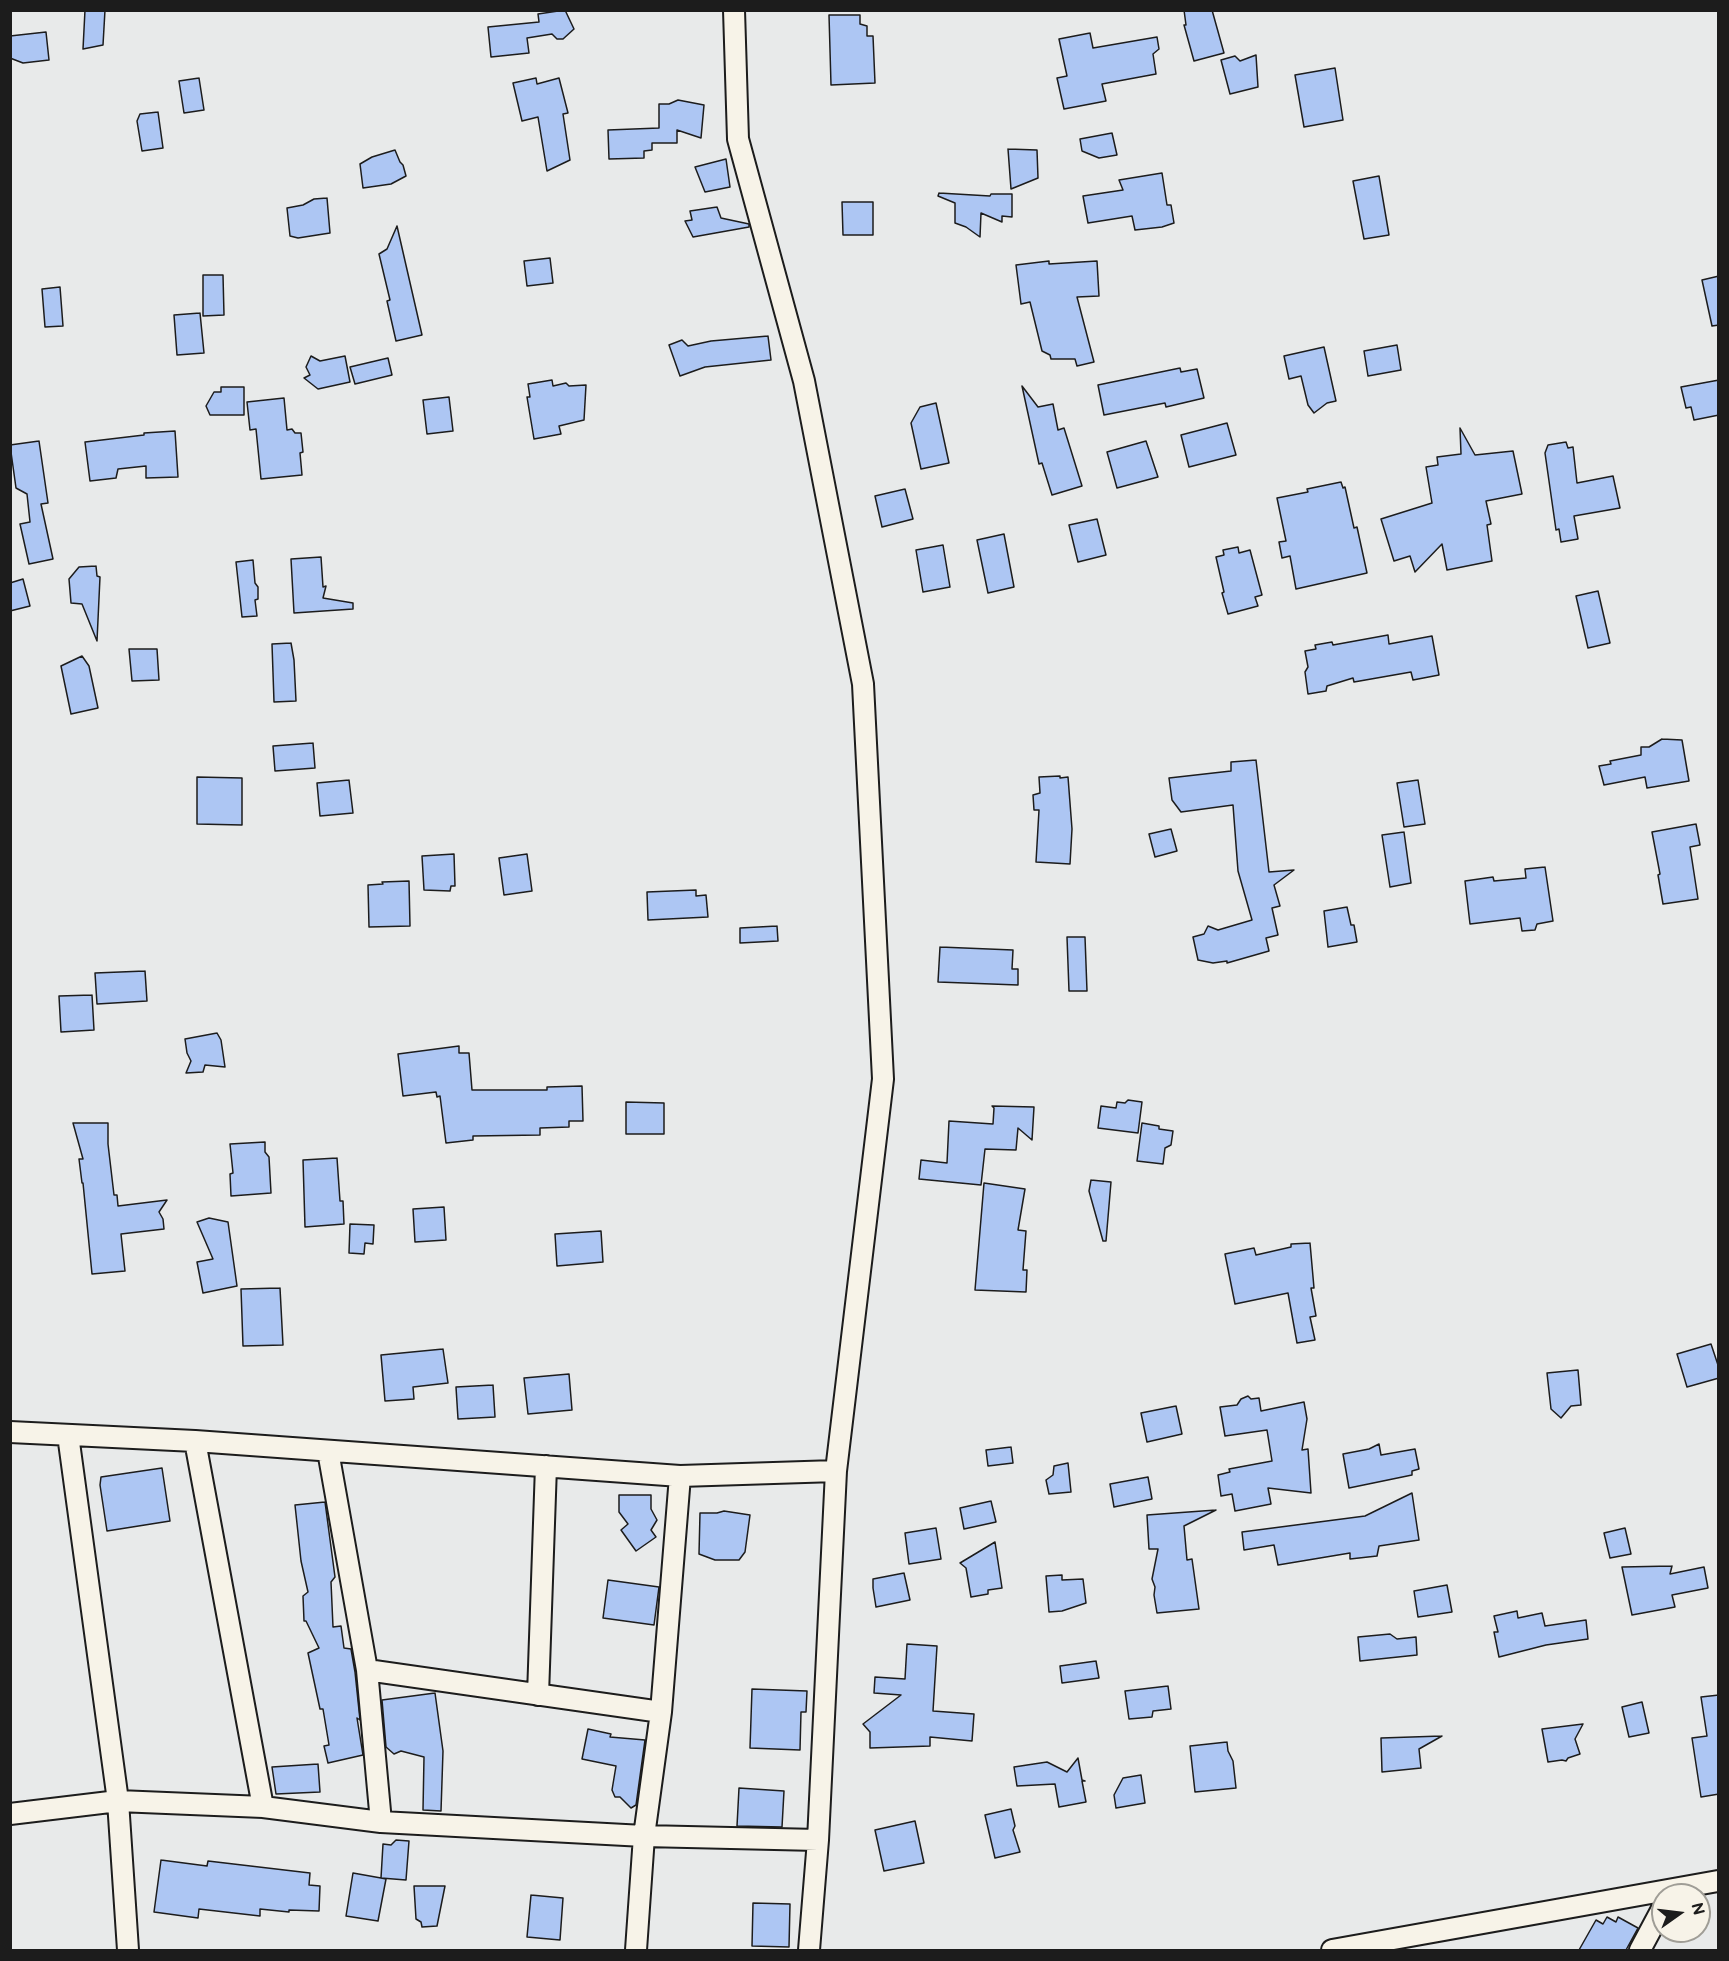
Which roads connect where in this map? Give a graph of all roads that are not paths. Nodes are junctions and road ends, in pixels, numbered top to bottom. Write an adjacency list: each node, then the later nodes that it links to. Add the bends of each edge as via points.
1 (734, 10): 7 (street, via 738,139 804,381 863,684 883,1079)
2 (10, 1432): 3 (street)
3 (68, 1435): 4 (street); 12 (street)
4 (195, 1441): 5 (street); 13 (street)
5 (328, 1451): 6 (street); 9 (street)
6 (546, 1466): 8 (street); 10 (street)
7 (836, 1471): 8 (street); 17 (street)
8 (680, 1476): 11 (street)
9 (368, 1670): 10 (street); 15 (street)
10 (538, 1695): 11 (street)
11 (661, 1712): 16 (street)
12 (118, 1801): 13 (street); 14 (street); 20 (street)
13 (262, 1807): 15 (street)
14 (10, 1814)
15 (381, 1822): 16 (street)
16 (644, 1836): 17 (street); 21 (street)
17 (818, 1840): 22 (street)
18 (1651, 1900): 23 (street)
19 (1651, 1929): 24 (street)
20 (128, 1950)
21 (636, 1950)
22 (809, 1950)
23 (1332, 1950)
24 (1640, 1950)

